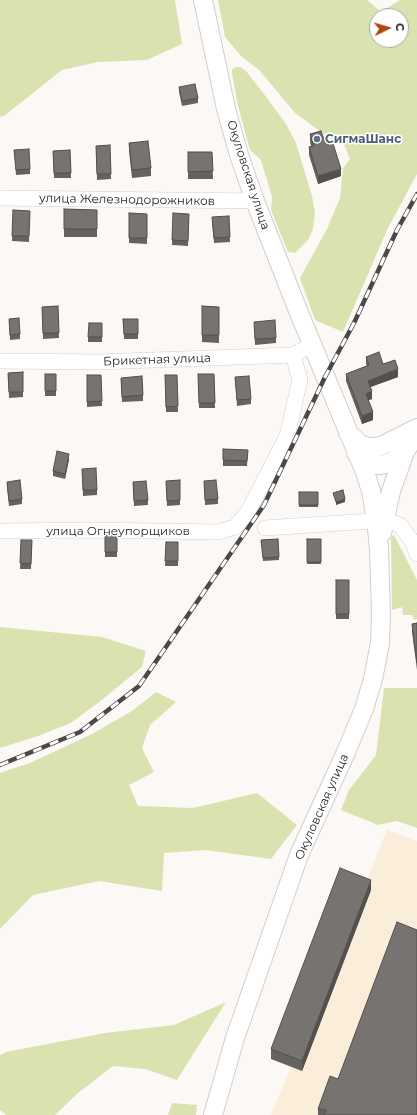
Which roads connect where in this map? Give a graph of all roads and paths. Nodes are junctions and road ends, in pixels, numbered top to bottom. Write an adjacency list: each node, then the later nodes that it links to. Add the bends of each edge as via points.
1 (203, 0): 3 (main road, Окуловская улица, via 226,109)
2 (0, 198): 3 (street, улица Железнодорожников)
3 (255, 201): 4 (main road, Окуловская улица)
4 (311, 344): 5 (street); 8 (main road, Окуловская улица)
5 (294, 355): 6 (street, Брикетная улица, via 97,362); 15 (street, улица Огнеупорщиков, via 300,380 287,436 248,512 235,527 218,532)
6 (0, 361)
7 (414, 431): 8 (main road, via 381,446 367,447); 9 (main road); 11 (main road, via 384,452)
8 (347, 432): 10 (main road, Окуловская улица)
9 (405, 452): 11 (main road, via 391,462); 13 (main road)
10 (356, 453): 11 (main road); 12 (main road, Окуловская улица)
11 (374, 465): 12 (main road)
12 (370, 491): 13 (main road, Окуловская улица)
13 (380, 520): 14 (street); 16 (street, via 400,525 412,541); 17 (main road, Окуловская улица, via 380,643 373,679 346,752 299,855 235,1038)
14 (265, 528)
15 (0, 531)
16 (417, 554)
17 (213, 1115)

